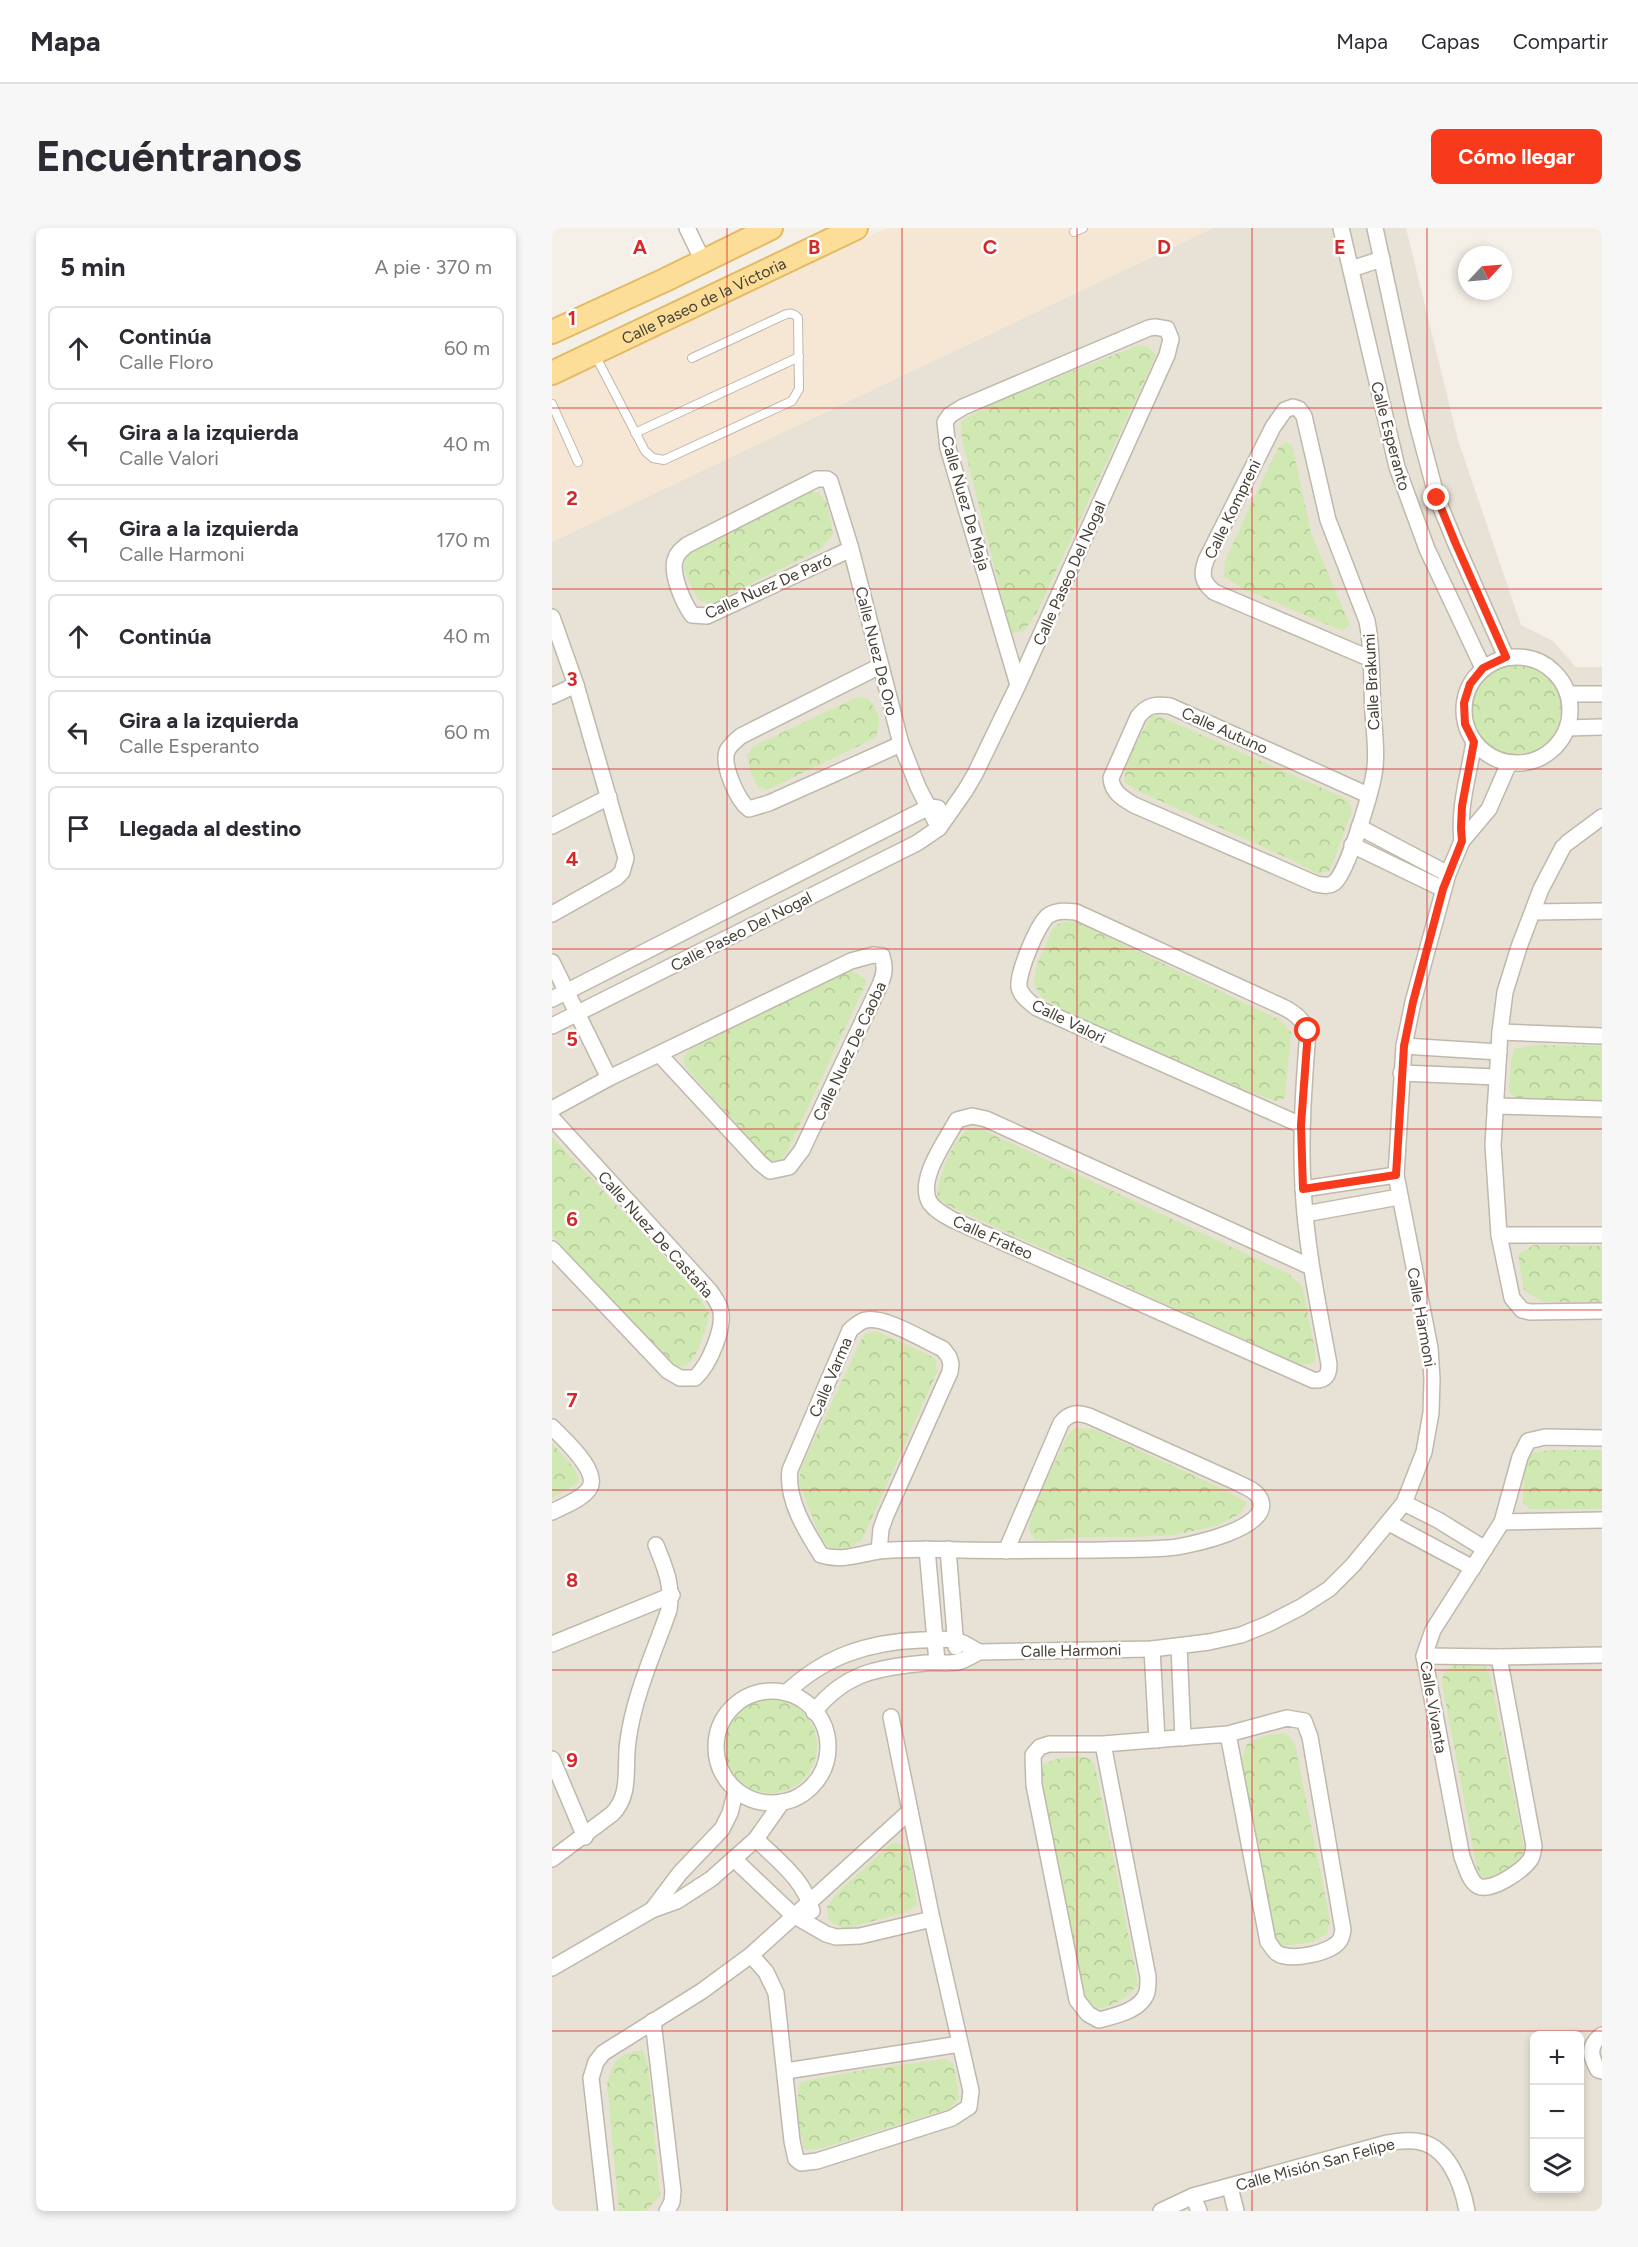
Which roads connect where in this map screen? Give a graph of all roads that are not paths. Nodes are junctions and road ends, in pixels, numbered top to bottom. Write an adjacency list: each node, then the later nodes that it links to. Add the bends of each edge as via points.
1 (687, 228): 9 (street)
2 (771, 228): 9 (main road)
3 (856, 228): 13 (main road, Calle Paseo de la Victoria)
4 (1083, 228): 7 (lane)
5 (1341, 228): 10 (street, Calle Esperanto)
6 (1375, 228): 8 (street, Calle Esperanto)
7 (1074, 232)
8 (1382, 260): 10 (street); 24 (street, Calle Esperanto, via 1437,498)
9 (703, 261): 11 (main road)
10 (1351, 269): 27 (street, Calle Esperanto, via 1407,498)
11 (552, 332)
12 (1170, 333): 29 (street, Calle Paseo Del Nogal, via 1167,355); 29 (street, Calle Nuez De Maja, via 1161,327 1149,328 963,407 945,422 948,448)
13 (594, 353): 16 (main road, Calle Paseo de la Victoria); 19 (lane)
14 (799, 357): 15 (lane, via 798,318 789,313); 19 (lane); 19 (lane, via 797,396 751,422 664,460 645,451)
15 (692, 358)
16 (552, 373)
17 (552, 404): 20 (lane)
18 (1293, 407): 25 (street, Calle Brakumi, via 1299,409 1308,427 1328,520 1367,621); 25 (street, Calle Kompreni, via 1273,427 1206,560 1203,579 1214,592)
19 (635, 433)
20 (578, 462)
21 (817, 479): 22 (street, Calle Nuez De Oro, via 827,479 833,487); 22 (street, Calle Nuez De Paró, via 678,552 674,571 687,608 692,615 706,616)
22 (851, 549): 26 (street, Calle Nuez De Oro)
23 (552, 617): 28 (street)
24 (1506, 657): 27 (street); 30 (street, via 1526,657 1544,664 1559,677)
25 (1371, 659): 38 (street, Calle Brakumi, via 1375,765)
26 (880, 666): 36 (street, Calle Nuez De Oro); 36 (street, via 741,736 727,751 726,760 737,797 749,809)
27 (1483, 668): 35 (street, via 1470,684 1464,703 1465,724)
28 (576, 685): 32 (street); 39 (street)
29 (1018, 685): 41 (street, Calle Paseo Del Nogal, via 975,774)
30 (1568, 694): 31 (street); 34 (street)
31 (1602, 694)
32 (552, 696)
33 (1602, 727): 34 (street)
34 (1567, 728): 37 (street, via 1551,752 1524,763)
35 (1474, 742): 37 (street, via 1490,756); 46 (street, Calle Harmoni, via 1462,806)
36 (901, 744): 40 (street, Calle Nuez De Oro)
37 (1509, 763): 46 (street, Calle Harmoni, via 1489,809)
38 (1368, 795): 44 (street, Calle Brakumi); 49 (street, Calle Autuno, via 1170,706 1151,705 1138,717 1111,778 1115,792 1134,805)
39 (609, 797): 43 (street); 53 (street, via 625,867 616,878)
40 (929, 807): 41 (street, Calle Paseo Del Nogal); 45 (street, Calle Nuez De Oro); 55 (street, Calle Paseo Del Nogal)
41 (953, 808): 45 (street, Calle Paseo Del Nogal)
42 (1602, 817): 52 (street, via 1565,845 1540,889)
43 (552, 826)
44 (1359, 827): 47 (street, Calle Brakumi); 48 (street)
45 (939, 828): 57 (street, Calle Paseo Del Nogal, via 917,843)
46 (1462, 841): 48 (street, Calle Harmoni)
47 (1352, 845): 49 (street, Calle Brakumi, via 1340,876); 50 (street)
48 (1448, 874): 50 (street, Calle Harmoni)
49 (1324, 886)
50 (1443, 889): 61 (street, Calle Harmoni)
51 (1602, 911): 52 (street)
52 (1533, 912): 59 (street, via 1505,992)
53 (552, 914)
54 (552, 962): 55 (street)
55 (567, 991): 56 (street, Calle Paseo Del Nogal); 57 (street)
56 (552, 999)
57 (577, 1013): 58 (street, Calle Paseo Del Nogal); 66 (street)
58 (552, 1026)
59 (1500, 1032): 60 (street); 62 (street)
60 (1602, 1036)
61 (1404, 1046): 62 (street); 64 (street, Calle Harmoni)
62 (1499, 1052): 65 (street)
63 (659, 1054): 63 (street, Calle Nuez De Caoba, via 760,1163 770,1171 789,1167 802,1150 879,987 884,975 882,956 851,960); 66 (street, Calle Nuez De Caoba)
64 (1401, 1072): 65 (street); 72 (street, Calle Harmoni)
65 (1497, 1077): 67 (street)
66 (609, 1078): 68 (street, Calle Nuez De Caoba)
67 (1495, 1106): 69 (street); 76 (street, via 1493,1144)
68 (552, 1108)
69 (1602, 1109)
70 (552, 1118): 78 (street, Calle Nuez De Castaña, via 710,1291 720,1307 722,1323 702,1370 695,1378 680,1378 668,1371)
71 (1301, 1125): 71 (street, Calle Valori, via 1308,1031 1294,1013 1076,912 1063,910 1041,922 1019,978 1019,990 1037,1008); 73 (street)
72 (1396, 1175): 73 (street); 74 (street, Calle Harmoni)
73 (1303, 1189): 75 (street)
74 (1399, 1197): 75 (street); 83 (street, Calle Harmoni, via 1430,1348 1432,1379 1424,1452)
75 (1305, 1214): 79 (street)
76 (1499, 1235): 77 (street); 80 (street, via 1508,1285 1516,1304 1530,1312)
77 (1602, 1235)
78 (552, 1249)
79 (1311, 1267): 79 (street, Calle Frateo, via 1329,1372 1321,1380 1313,1380 952,1220 930,1202 926,1182 957,1120 972,1116 986,1119)
80 (1602, 1311)
81 (552, 1427): 84 (street, via 582,1460 591,1480 590,1488 582,1495)
82 (1602, 1438): 86 (street, Calle Vivanta, via 1545,1437 1528,1441)
83 (1404, 1503): 87 (street, Calle Harmoni); 91 (street)
84 (552, 1512)
85 (1602, 1520): 86 (street)
86 (1502, 1522): 91 (street, Calle Vivanta)
87 (1389, 1523): 94 (street); 99 (street, Calle Harmoni, via 1329,1589 1301,1607 1241,1635)
88 (656, 1545): 95 (street)
89 (927, 1549): 90 (street); 92 (street); 96 (street)
90 (948, 1549): 93 (street); 97 (street)
91 (1485, 1549): 94 (street, Calle Vivanta)
92 (879, 1551): 92 (street, Calle Varma, via 886,1515 943,1391 951,1364 943,1349 874,1319 859,1322 850,1330 790,1470 789,1481 796,1510 821,1555 840,1558)
93 (1006, 1551): 93 (street, via 1061,1423 1073,1413 1089,1416 1252,1491 1261,1505 1258,1515 1245,1526 1210,1540 1168,1548)
94 (1473, 1568): 103 (street, Calle Vivanta, via 1432,1630)
95 (672, 1595): 98 (street); 118 (street, via 635,1701 624,1797 618,1809)
96 (934, 1640): 97 (street, Calle Harmoni); 105 (street); 107 (street, Calle Harmoni, via 868,1646 805,1675)
97 (955, 1640): 101 (street, Calle Harmoni); 106 (street)
98 (552, 1644)
99 (1179, 1646): 100 (street, Calle Harmoni); 111 (street)
100 (1152, 1649): 101 (street, Calle Harmoni); 112 (street)
101 (980, 1652): 106 (street, Calle Harmoni)
102 (1602, 1655): 104 (street)
103 (1424, 1656): 104 (street); 104 (street, Calle Vivanta, via 1462,1857 1470,1877 1477,1886 1485,1888 1493,1887 1533,1855 1533,1836)
104 (1498, 1657)
105 (937, 1662): 106 (street, Calle Harmoni); 108 (street, Calle Harmoni, via 902,1665 845,1681)
106 (957, 1662)
107 (786, 1693): 108 (street); 115 (street, via 749,1696 722,1721 717,1758 727,1781)
108 (814, 1712): 116 (street, via 826,1737 826,1762 805,1792)
109 (891, 1717): 117 (street)
110 (1228, 1734): 110 (street, via 1268,1941 1277,1953 1291,1958 1329,1949 1340,1941 1343,1930 1307,1727 1304,1721 1287,1718); 111 (street)
111 (1183, 1738): 112 (street)
112 (1157, 1740): 113 (street)
113 (1103, 1744): 113 (street, via 1148,1977 1147,1993 1140,2002 1131,2009 1099,2019 1088,2014 1077,2000 1032,1768 1033,1755 1040,1747)
114 (552, 1759): 118 (street)
115 (736, 1790): 116 (street, via 758,1802); 123 (street, via 722,1828)
116 (782, 1802): 119 (street)
117 (910, 1811): 122 (street); 125 (street)
118 (585, 1837): 120 (street)
119 (756, 1839): 121 (street); 122 (street, via 800,1882)
120 (552, 1859)
121 (734, 1859): 123 (street, via 677,1901); 124 (street)
122 (810, 1901): 124 (street); 126 (street)
123 (652, 1910): 128 (street)
124 (793, 1915): 126 (street); 127 (street)
125 (932, 1918): 126 (street, via 848,1937 826,1934); 131 (street)
126 (815, 1926)
127 (751, 1954): 129 (street); 132 (street, via 776,1993)
128 (552, 1968)
129 (653, 2021): 136 (street, via 603,2053 591,2078); 137 (street, via 673,2191)
130 (1602, 2035): 133 (street, via 1590,2049 1592,2060)
131 (960, 2044): 132 (street); 132 (street, via 971,2091 969,2107 964,2111 807,2163 796,2159 794,2151)
132 (786, 2071)
133 (1602, 2071)
134 (1230, 2187): 135 (street, Calle Misión San Felipe); 140 (street); 141 (street, Calle Misión San Felipe, via 1387,2143 1417,2141 1430,2145 1446,2159 1460,2182)
135 (1193, 2196): 138 (street, Calle Misión San Felipe); 139 (street)
136 (606, 2211)
137 (667, 2211)
138 (1161, 2211)
139 (1199, 2211)
140 (1236, 2211)
141 (1467, 2211)

